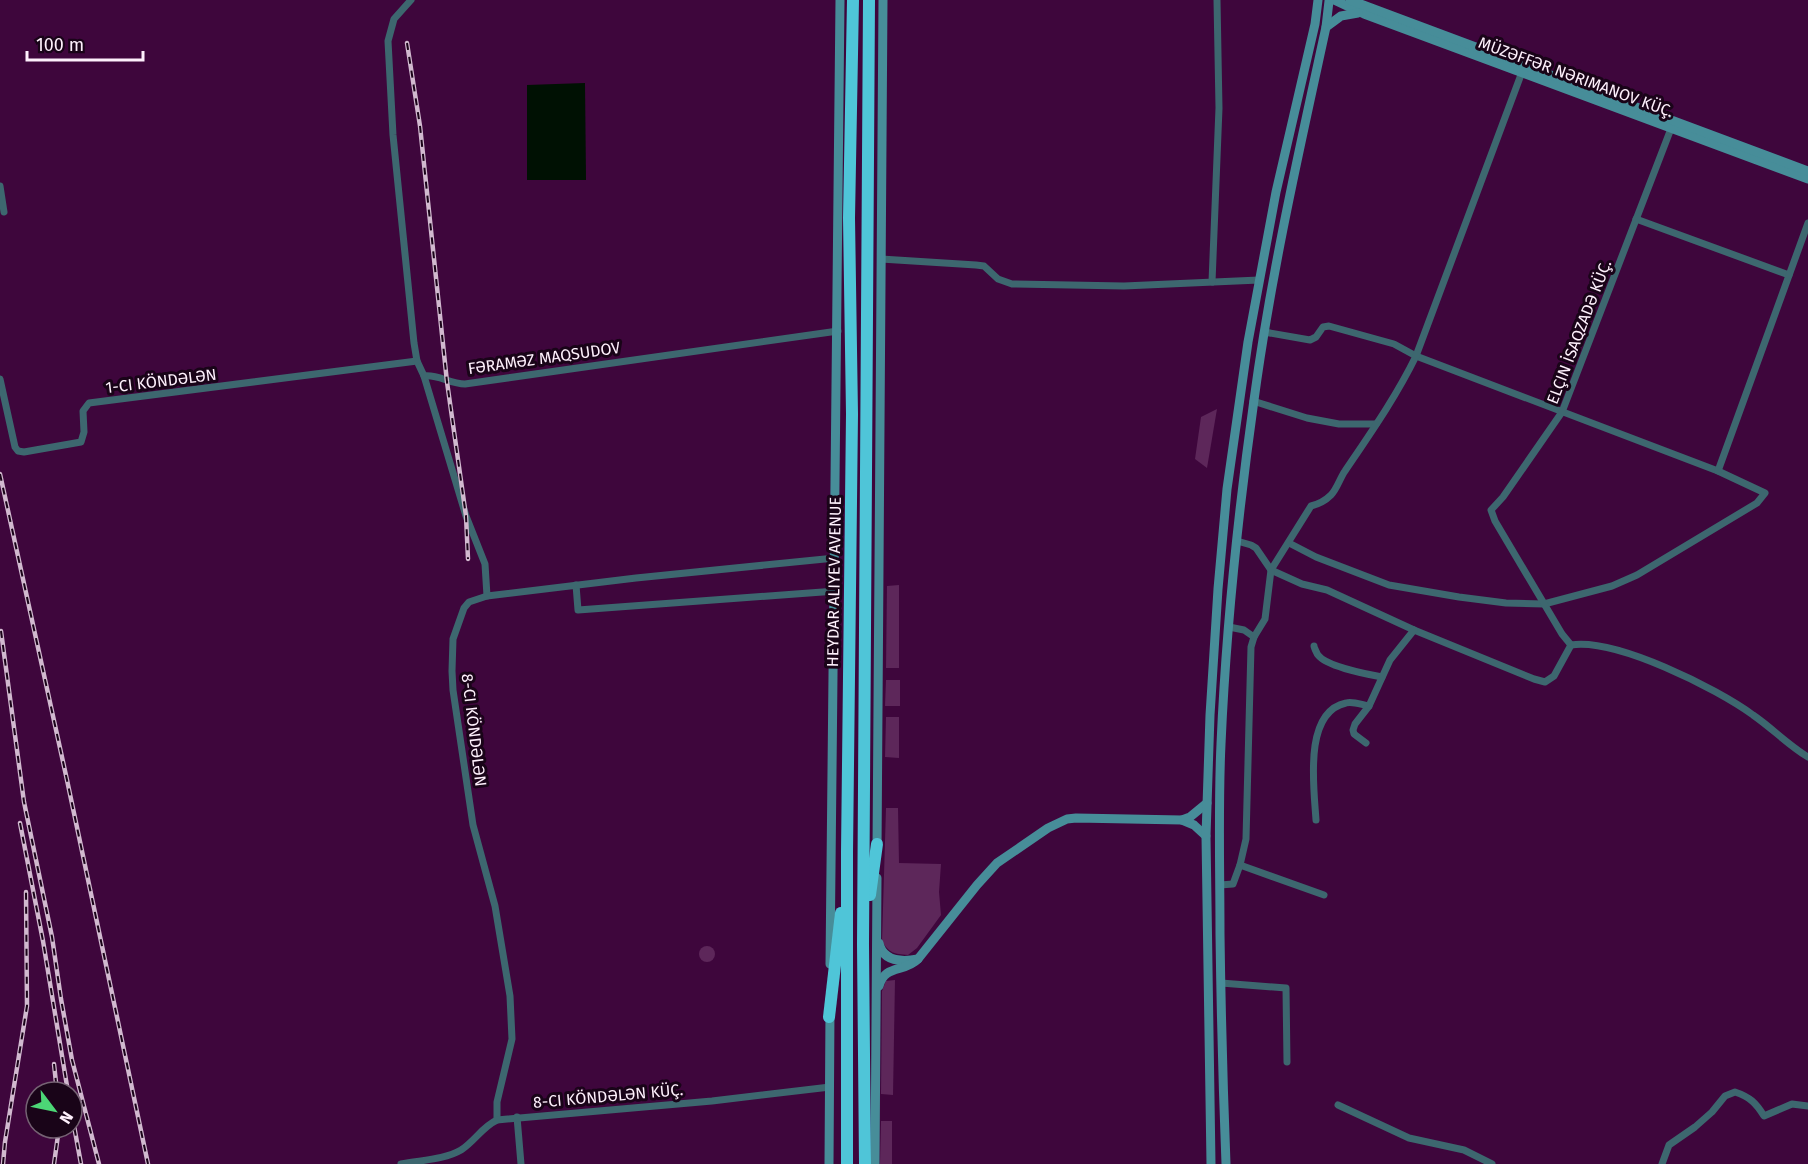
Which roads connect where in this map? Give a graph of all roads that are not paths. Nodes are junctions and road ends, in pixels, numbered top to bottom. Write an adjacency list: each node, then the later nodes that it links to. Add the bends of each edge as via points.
1 (411, 0): 29 (street, via 394,19 388,41 393,135)
2 (840, 0): 26 (main road)
3 (853, 0): 60 (highway, HEYDAR ALIYEV AVENUE)
4 (869, 0): 65 (highway, HEYDAR ALIYEV AVENUE)
5 (883, 0): 22 (main road)
6 (1217, 0): 25 (street, via 1219,108)
7 (1318, 0): 8 (main road, MÜZƏFFƏR NƏRIMANOV KÜÇ.); 17 (main road)
8 (1331, 0): 10 (main road, MÜZƏFFƏR NƏRIMANOV KÜÇ.); 11 (main road)
9 (1350, 0): 13 (main road)
10 (1364, 14): 11 (main road, via 1345,14); 12 (main road, MÜZƏFFƏR NƏRIMANOV KÜÇ.)
11 (1326, 27): 18 (main road)
12 (1522, 72): 13 (main road, MÜZƏFFƏR NƏRIMANOV KÜÇ.); 28 (street)
13 (1672, 125): 14 (main road); 15 (main road, MÜZƏFFƏR NƏRIMANOV KÜÇ.); 20 (street, ELÇIN İSAQZADƏ KÜÇ.)
14 (1808, 171)
15 (1808, 179)
16 (0, 186): 19 (street)
17 (1276, 192): 18 (main road); 24 (main road)
18 (1289, 195): 27 (main road)
19 (4, 212)
20 (1636, 219): 23 (street); 33 (street, ELÇIN İSAQZADƏ KÜÇ.)
21 (1808, 224): 23 (street)
22 (881, 259): 25 (street, via 984,266 998,279 1012,284 1124,286); 59 (main road)
23 (1789, 275): 35 (street)
24 (1258, 280): 25 (street); 52 (main road, via 1227,489)
25 (1212, 282)
26 (838, 331): 30 (street, FƏRAMƏZ MAQSUDOV, via 465,384); 38 (main road)
27 (1264, 332): 28 (street, via 1310,340 1329,326 1394,344); 32 (main road)
28 (1416, 356): 33 (street); 34 (street)
29 (417, 361): 30 (street); 31 (street, 1-CI KÖNDƏLƏN, via 89,403 82,411 81,442 24,452 15,447)
30 (424, 376): 42 (street, via 466,516 485,564)
31 (0, 379)
32 (1253, 401): 34 (street, via 1339,424); 36 (main road)
33 (1562, 412): 35 (street); 43 (street, ELÇIN İSAQZADƏ KÜÇ., via 1491,510)
34 (1376, 424): 37 (street, via 1333,494 1311,506)
35 (1718, 471): 43 (street, via 1765,493 1762,499 1637,575 1612,586)
36 (1237, 541): 39 (street, via 1256,549); 44 (main road)
37 (1289, 543): 39 (street); 43 (street, via 1389,585 1506,603)
38 (835, 558): 40 (street, 8-CI KÖNDƏLƏN); 41 (main road)
39 (1271, 570): 45 (street, via 1327,590); 46 (street, via 1265,619)
40 (576, 585): 41 (street, via 578,610); 42 (street, 8-CI KÖNDƏLƏN)
41 (836, 591): 71 (main road)
42 (487, 596): 77 (street, 8-CI KÖNDƏLƏN, via 469,602 464,608 453,639 452,671 473,825 495,906 510,996 512,1039 497,1102)
43 (1544, 604): 47 (street, ELÇIN İSAQZADƏ KÜÇ.)
44 (1228, 627): 46 (street, via 1245,630); 53 (main road)
45 (1414, 630): 47 (street, via 1545,682 1554,676); 49 (street)
46 (1254, 637): 61 (street, via 1246,839)
47 (1571, 645): 54 (street, via 1621,650 1703,685 1754,715)
48 (1314, 646): 49 (street, via 1327,661)
49 (1382, 677): 50 (street)
50 (1369, 706): 51 (street, via 1353,730); 57 (street, via 1344,703 1328,713 1318,726 1313,765)
51 (1366, 743)
52 (1208, 744): 53 (main road); 55 (main road)
53 (1221, 744): 62 (main road)
54 (1808, 757)
55 (1207, 803): 56 (main road); 58 (main road)
56 (1182, 820): 58 (main road); 66 (main road, via 1084,818 1058,823 997,863)
57 (1316, 820)
58 (1206, 836): 69 (main road)
59 (877, 844): 64 (main road); 65 (highway)
60 (847, 852): 71 (highway); 81 (highway, HEYDAR ALIYEV AVENUE)
61 (1240, 865): 62 (street, via 1233,884); 63 (street)
62 (1220, 885): 67 (main road)
63 (1324, 895)
64 (876, 932): 66 (main road, via 882,951 889,957 900,961); 68 (main road)
65 (863, 944): 82 (highway, HEYDAR ALIYEV AVENUE)
66 (918, 959): 68 (main road, via 908,967 883,975)
67 (1221, 983): 70 (main road); 72 (street, via 1286,988)
68 (876, 1000): 83 (main road)
69 (1209, 1014): 70 (main road); 84 (main road)
70 (1221, 1014): 85 (main road)
71 (830, 1017): 73 (main road)
72 (1287, 1062)
73 (830, 1087): 76 (street, 8-CI KÖNDƏLƏN KÜÇ.); 80 (main road)
74 (1338, 1105): 86 (street, via 1409,1138 1472,1153)
75 (1808, 1106): 87 (street, via 1792,1104 1764,1116 1748,1096 1735,1092 1725,1096 1695,1127 1669,1145)
76 (517, 1117): 77 (street, 8-CI KÖNDƏLƏN KÜÇ.); 79 (street)
77 (497, 1120): 78 (street, 8-CI KÖNDƏLƏN KÜÇ., via 450,1155)
78 (401, 1164)
79 (521, 1164)
80 (829, 1164)
81 (847, 1164)
82 (865, 1164)
83 (875, 1164)
84 (1211, 1164)
85 (1226, 1164)
86 (1492, 1164)
87 (1662, 1164)

